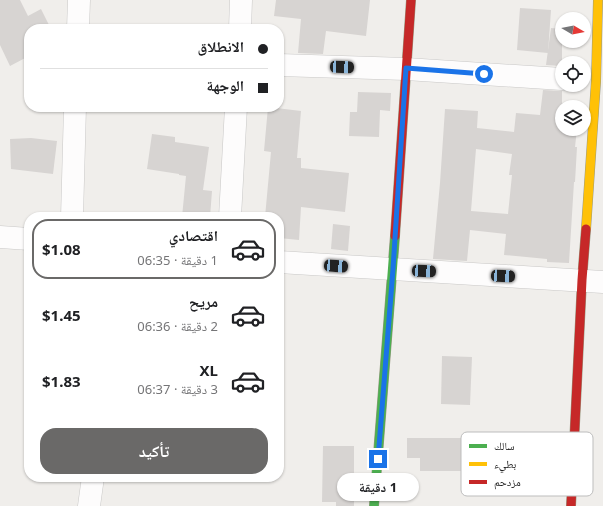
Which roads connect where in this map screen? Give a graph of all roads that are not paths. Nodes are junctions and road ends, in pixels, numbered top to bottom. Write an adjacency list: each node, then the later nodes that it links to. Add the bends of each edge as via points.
1 (79, 0): 5 (street)
2 (241, 0): 6 (street)
3 (411, 0): 8 (street)
4 (598, 0): 10 (street)
5 (78, 24)
6 (240, 24)
7 (284, 65): 8 (street)
8 (406, 68): 9 (street); 18 (street)
9 (555, 79)
10 (594, 81): 19 (street)
11 (75, 112): 13 (street)
12 (236, 112): 14 (street)
13 (72, 212)
14 (230, 212)
15 (0, 237): 16 (street)
16 (24, 239)
17 (284, 262): 18 (street)
18 (393, 269): 19 (street); 24 (street)
19 (592, 281): 20 (street)
20 (578, 432)
21 (92, 482): 23 (street)
22 (572, 496): 25 (street)
23 (89, 506)
24 (374, 506)
25 (571, 506)

